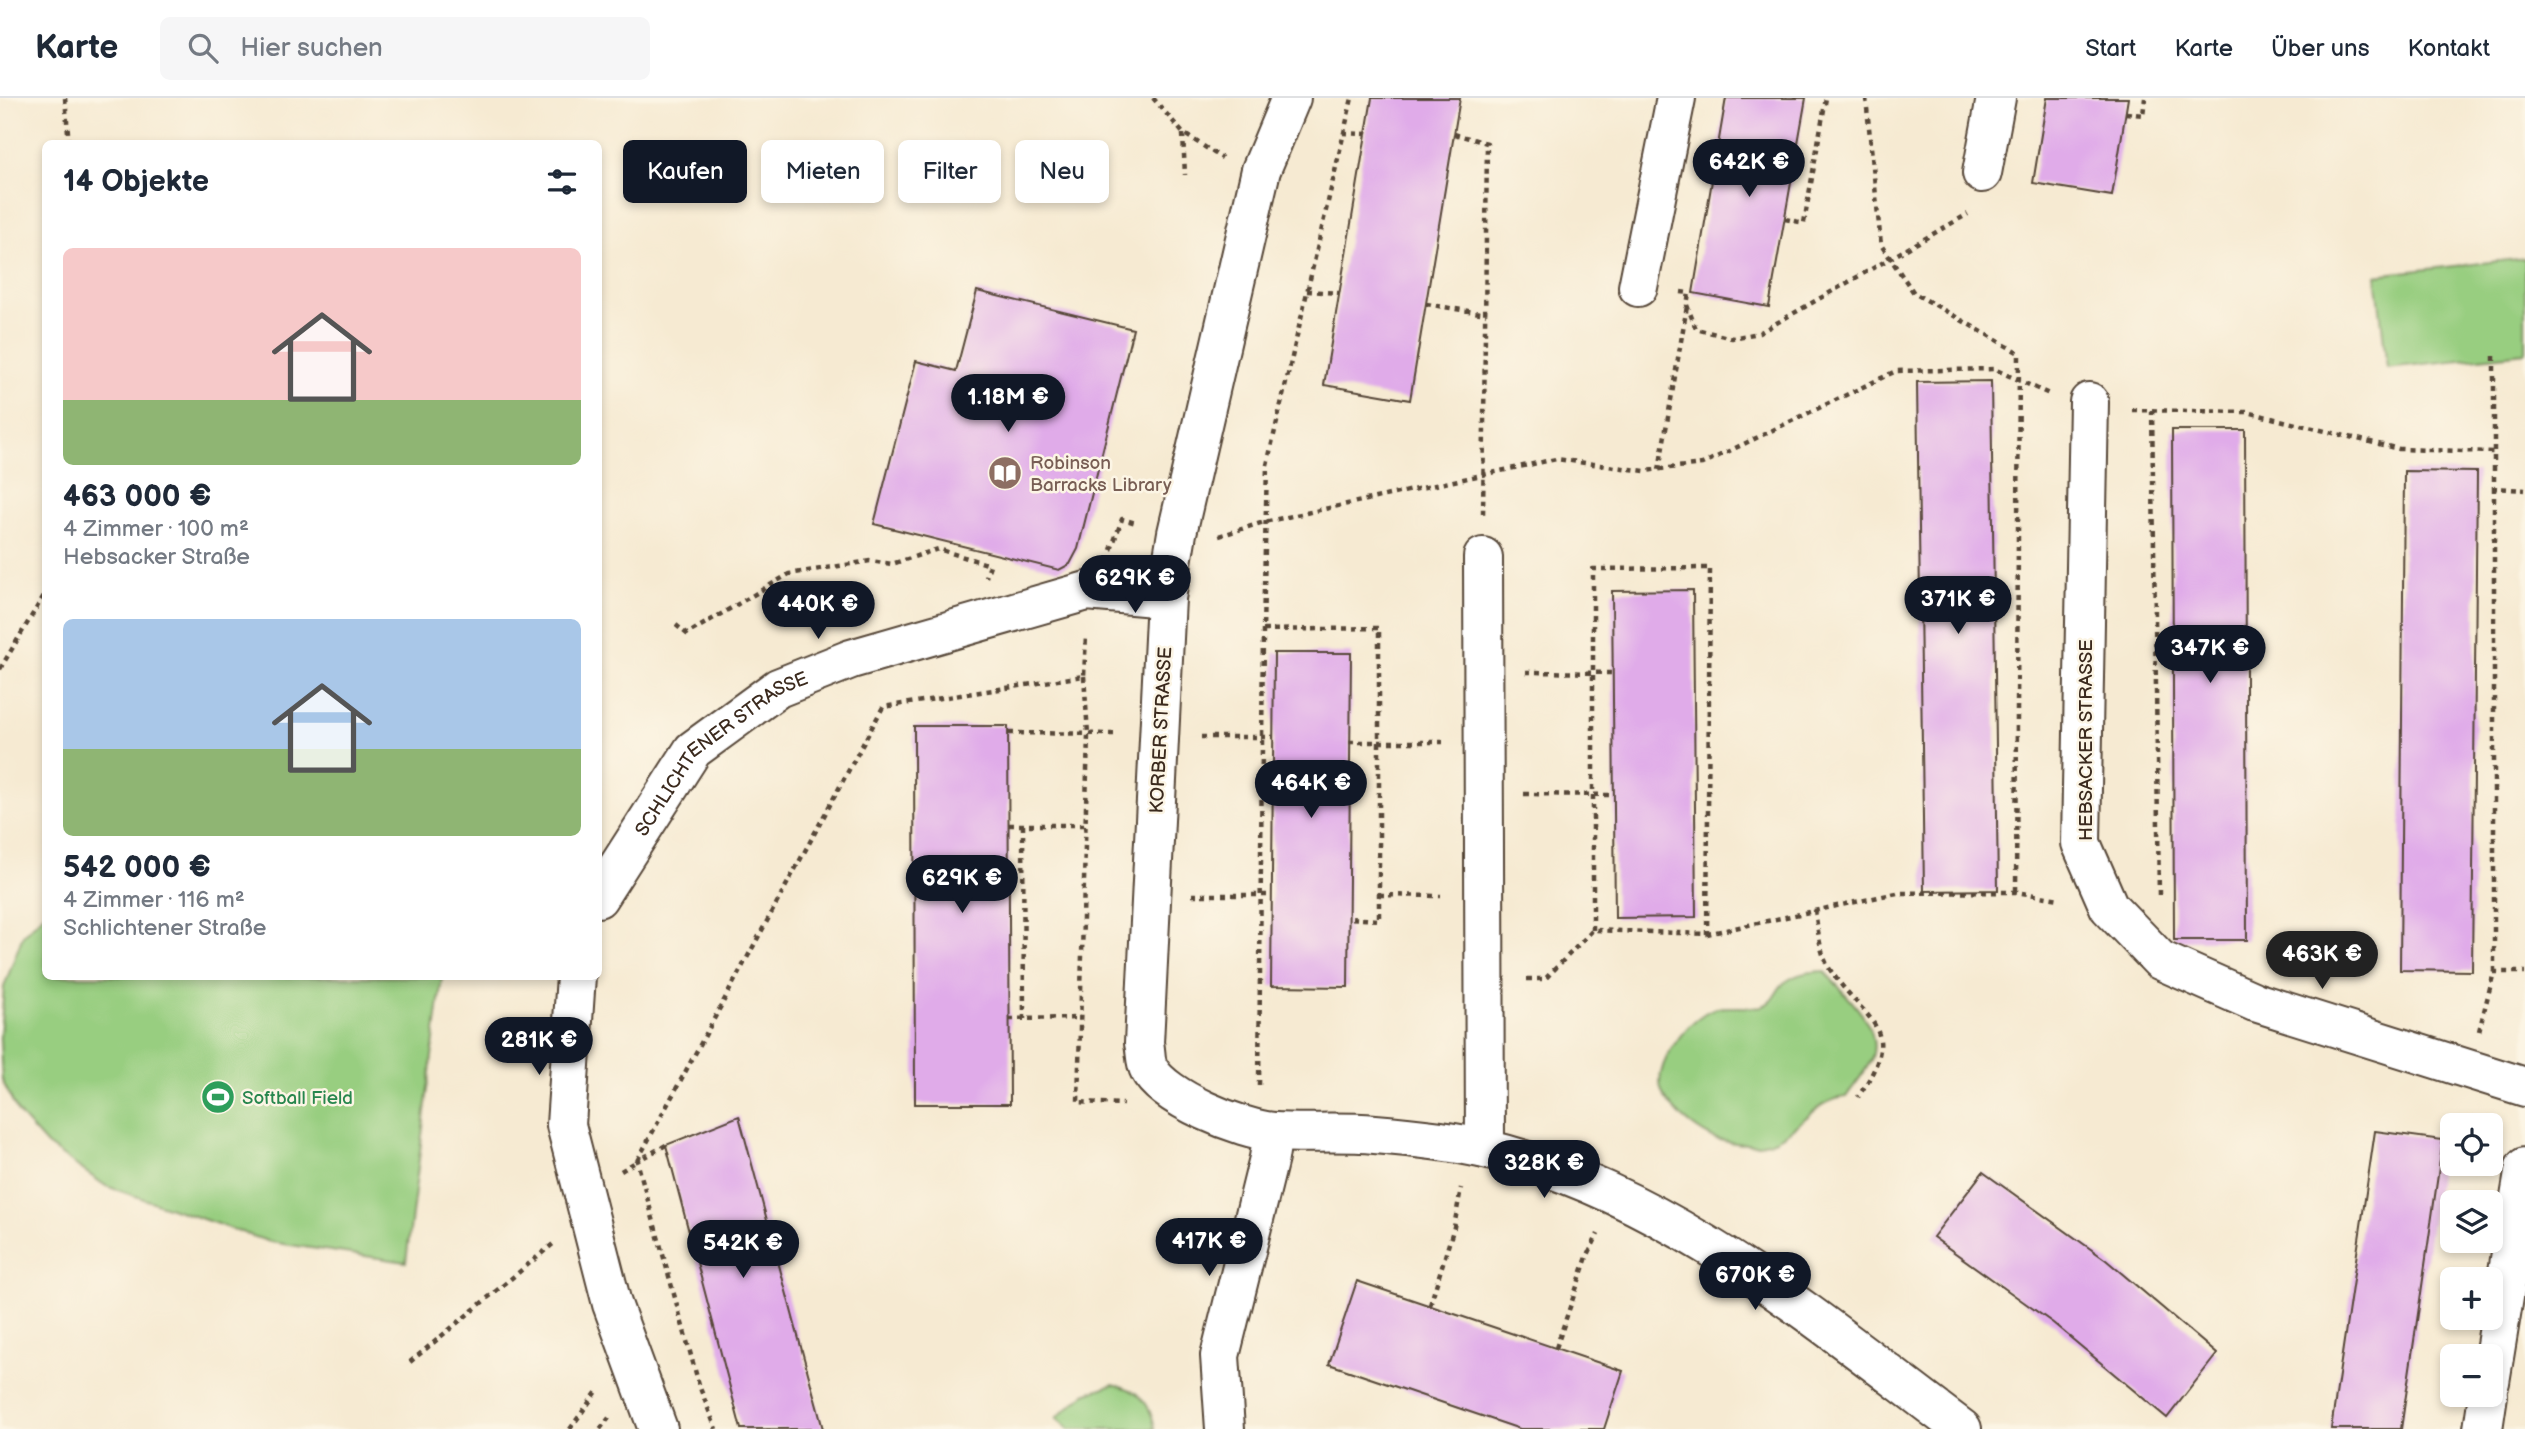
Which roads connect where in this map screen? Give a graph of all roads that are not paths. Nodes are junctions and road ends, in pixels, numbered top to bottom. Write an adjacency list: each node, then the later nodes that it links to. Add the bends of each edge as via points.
1 (1291, 98): 8 (street, KORBER STRASSE, via 1261,170)
2 (1676, 98): 5 (street)
3 (1996, 98): 4 (street)
4 (1982, 173)
5 (1638, 287)
6 (2089, 406): 11 (street, HEBSACKER STRASSE, via 2081,843 2109,907 2160,960 2255,1002)
7 (1483, 557): 13 (street, via 1485,979)
8 (1166, 598): 9 (street, SCHLICHTENER STRASSE, via 1087,591 851,659 778,688 693,750); 12 (street, KORBER STRASSE, via 1144,1043 1149,1069 1164,1087 1196,1106)
9 (602, 892)
10 (576, 980): 17 (street, via 565,1125 612,1304)
11 (2525, 1087)
12 (1265, 1131): 13 (street, KORBER STRASSE, via 1374,1134); 18 (street, via 1220,1356)
13 (1476, 1148): 19 (street, KORBER STRASSE, via 1547,1169 1616,1197 1718,1250)
14 (2525, 1167): 15 (street)
15 (2496, 1344)
16 (2486, 1407): 20 (street)
17 (658, 1429)
18 (1225, 1429)
19 (1962, 1429)
20 (2483, 1429)

